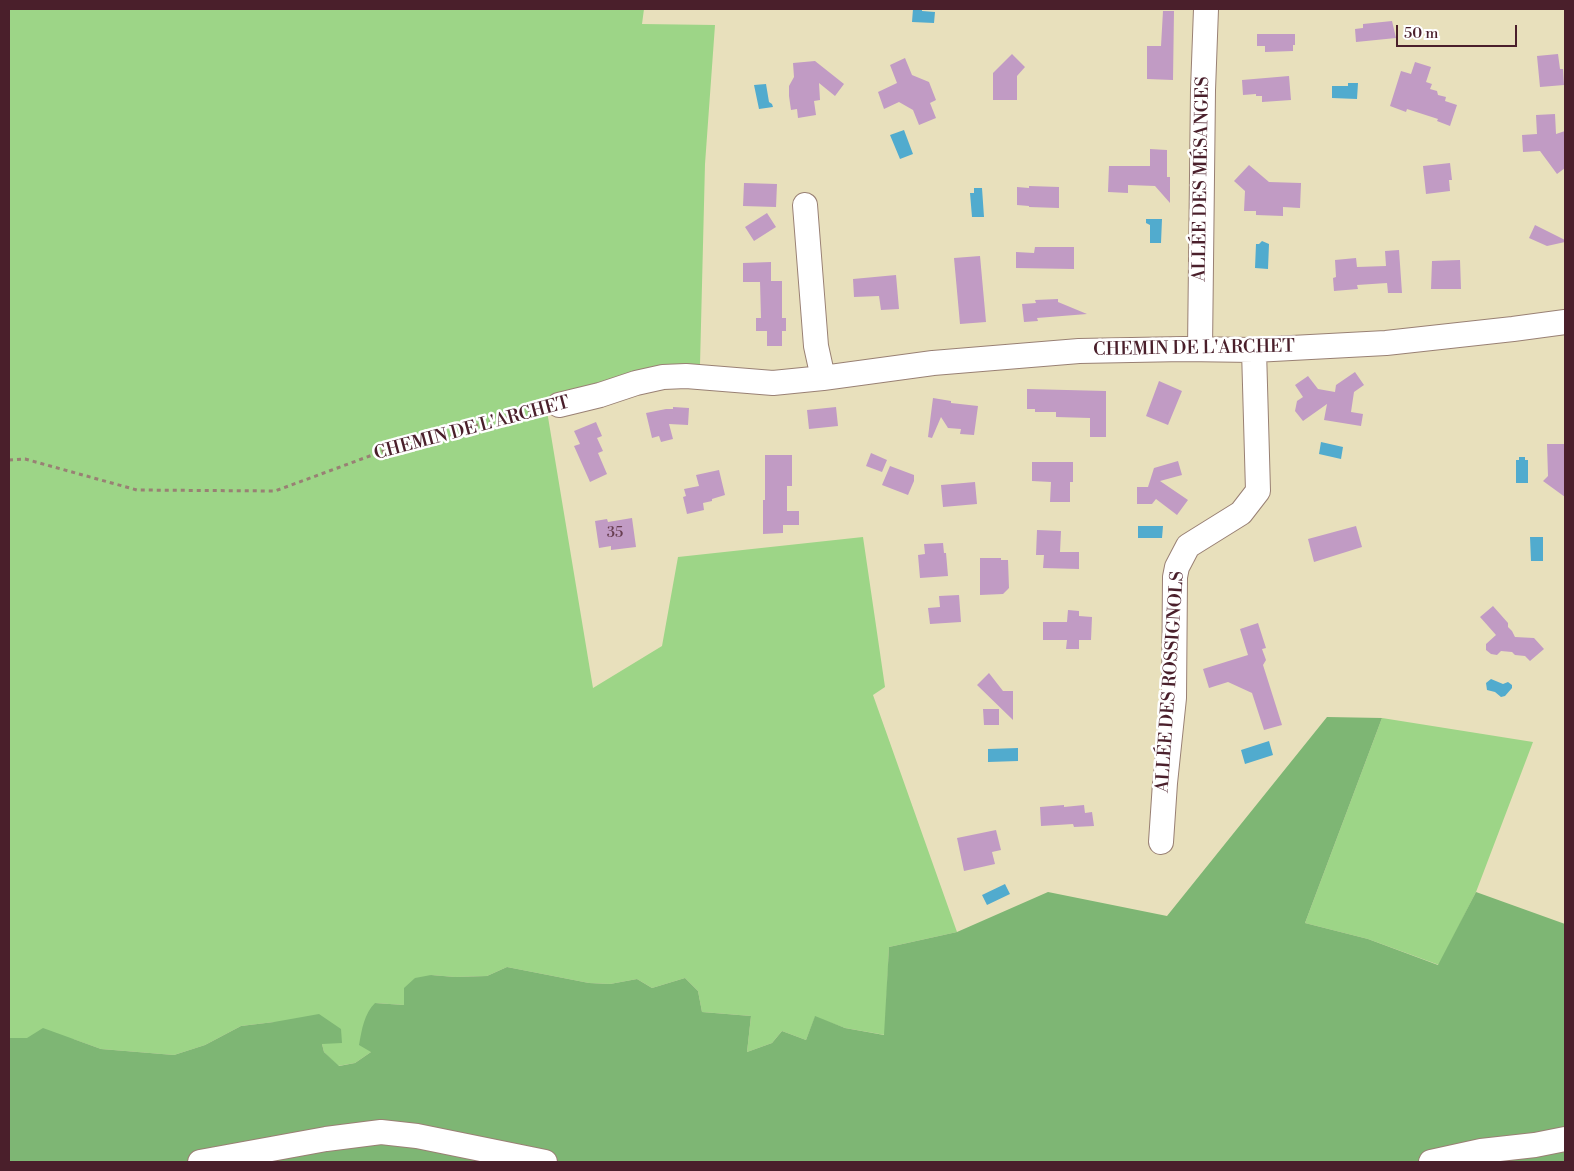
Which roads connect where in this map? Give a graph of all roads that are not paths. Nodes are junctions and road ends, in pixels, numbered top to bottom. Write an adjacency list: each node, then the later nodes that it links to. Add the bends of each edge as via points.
1 (1206, 9): 4 (street, ALLÉE DES MÉSANGES)
2 (806, 205): 6 (street, via 816,346)
3 (1565, 322): 5 (street, CHEMIN DE L'ARCHET, via 1386,343)
4 (1200, 349): 5 (street, CHEMIN DE L'ARCHET); 6 (street, CHEMIN DE L'ARCHET, via 1079,351 933,363)
5 (1254, 350): 8 (street, ALLÉE DES ROSSIGNOLS, via 1258,491 1241,512 1188,546 1175,577 1174,698)
6 (823, 378): 7 (street, CHEMIN DE L'ARCHET, via 773,383 686,376 663,378)
7 (559, 405)
8 (1161, 842)
9 (1565, 1139): 12 (street)
10 (200, 1162): 11 (street, via 381,1132 417,1136)
11 (545, 1162)
12 (1430, 1162)

